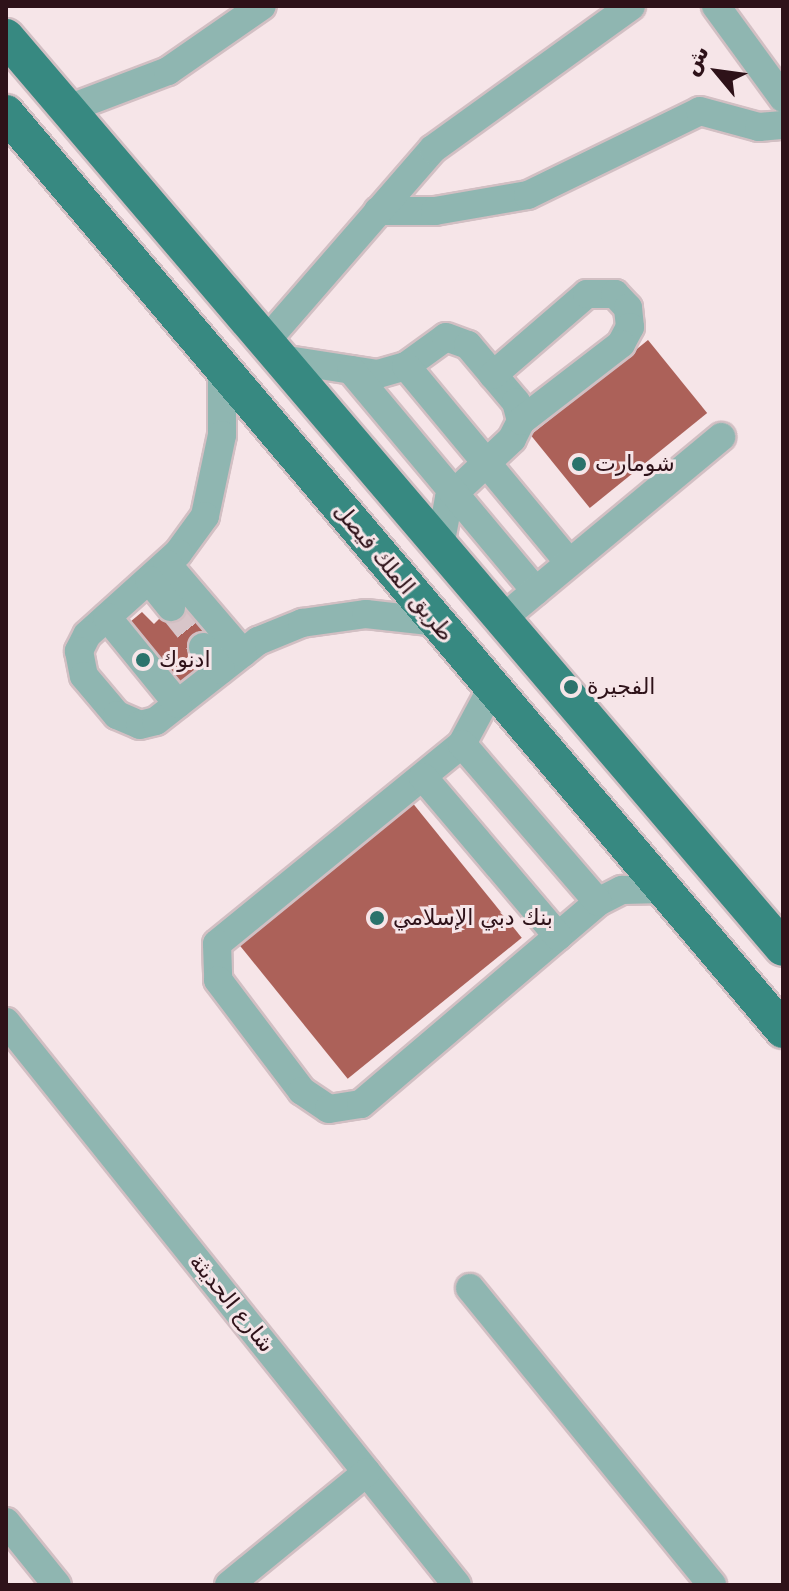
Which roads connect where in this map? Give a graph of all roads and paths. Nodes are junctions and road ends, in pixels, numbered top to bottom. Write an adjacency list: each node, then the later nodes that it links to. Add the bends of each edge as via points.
1 (262, 6): 6 (street, via 168,71)
2 (631, 6): 9 (street, via 454,130)
3 (716, 6): 5 (street)
4 (6, 37): 6 (main road)
5 (783, 98)
6 (68, 109): 10 (main road)
7 (6, 113): 12 (main road, طريق الملك فيصل)
8 (783, 125): 9 (street, via 687,114 528,195 451,209)
9 (378, 211): 10 (street)
10 (273, 350): 13 (street); 19 (main road)
11 (406, 366): 13 (street); 14 (street, via 452,337); 17 (street)
12 (222, 368): 21 (street, via 222,435 211,502); 26 (main road, طريق الملك فيصل)
13 (351, 370): 18 (street)
14 (493, 375): 15 (street); 15 (street, via 587,294 615,294 628,308 630,327 621,344)
15 (521, 421): 17 (street)
16 (721, 437): 20 (street)
17 (486, 462): 18 (street); 20 (street)
18 (453, 492): 19 (street, via 442,512); 22 (street)
19 (440, 546): 25 (main road)
20 (569, 562): 22 (street)
21 (158, 572): 23 (street); 24 (street); 28 (street)
22 (536, 591): 25 (street)
23 (171, 607)
24 (107, 617): 30 (street); 30 (street, via 82,642 84,676 131,724 156,721)
25 (502, 619): 35 (main road)
26 (437, 622): 28 (street, via 366,614 320,618 272,633); 29 (main road, طريق الملك فيصل)
27 (203, 647): 28 (street)
28 (232, 661): 30 (street)
29 (492, 688): 31 (street); 33 (main road, طريق الملك فيصل)
30 (178, 704)
31 (462, 744): 32 (street); 34 (street)
32 (423, 777): 36 (street); 36 (street, via 217,944 218,980 302,1091 329,1109 361,1104)
33 (662, 889): 34 (street, via 622,890); 38 (main road, طريق الملك فيصل)
34 (598, 902): 36 (street)
35 (778, 932)
36 (558, 936)
37 (6, 1022): 40 (street, شارع الحديثة)
38 (783, 1030)
39 (470, 1288): 45 (street)
40 (367, 1472): 43 (street); 44 (street, شارع الحديثة)
41 (6, 1522): 42 (street)
42 (57, 1585)
43 (229, 1585)
44 (457, 1585)
45 (712, 1585)

